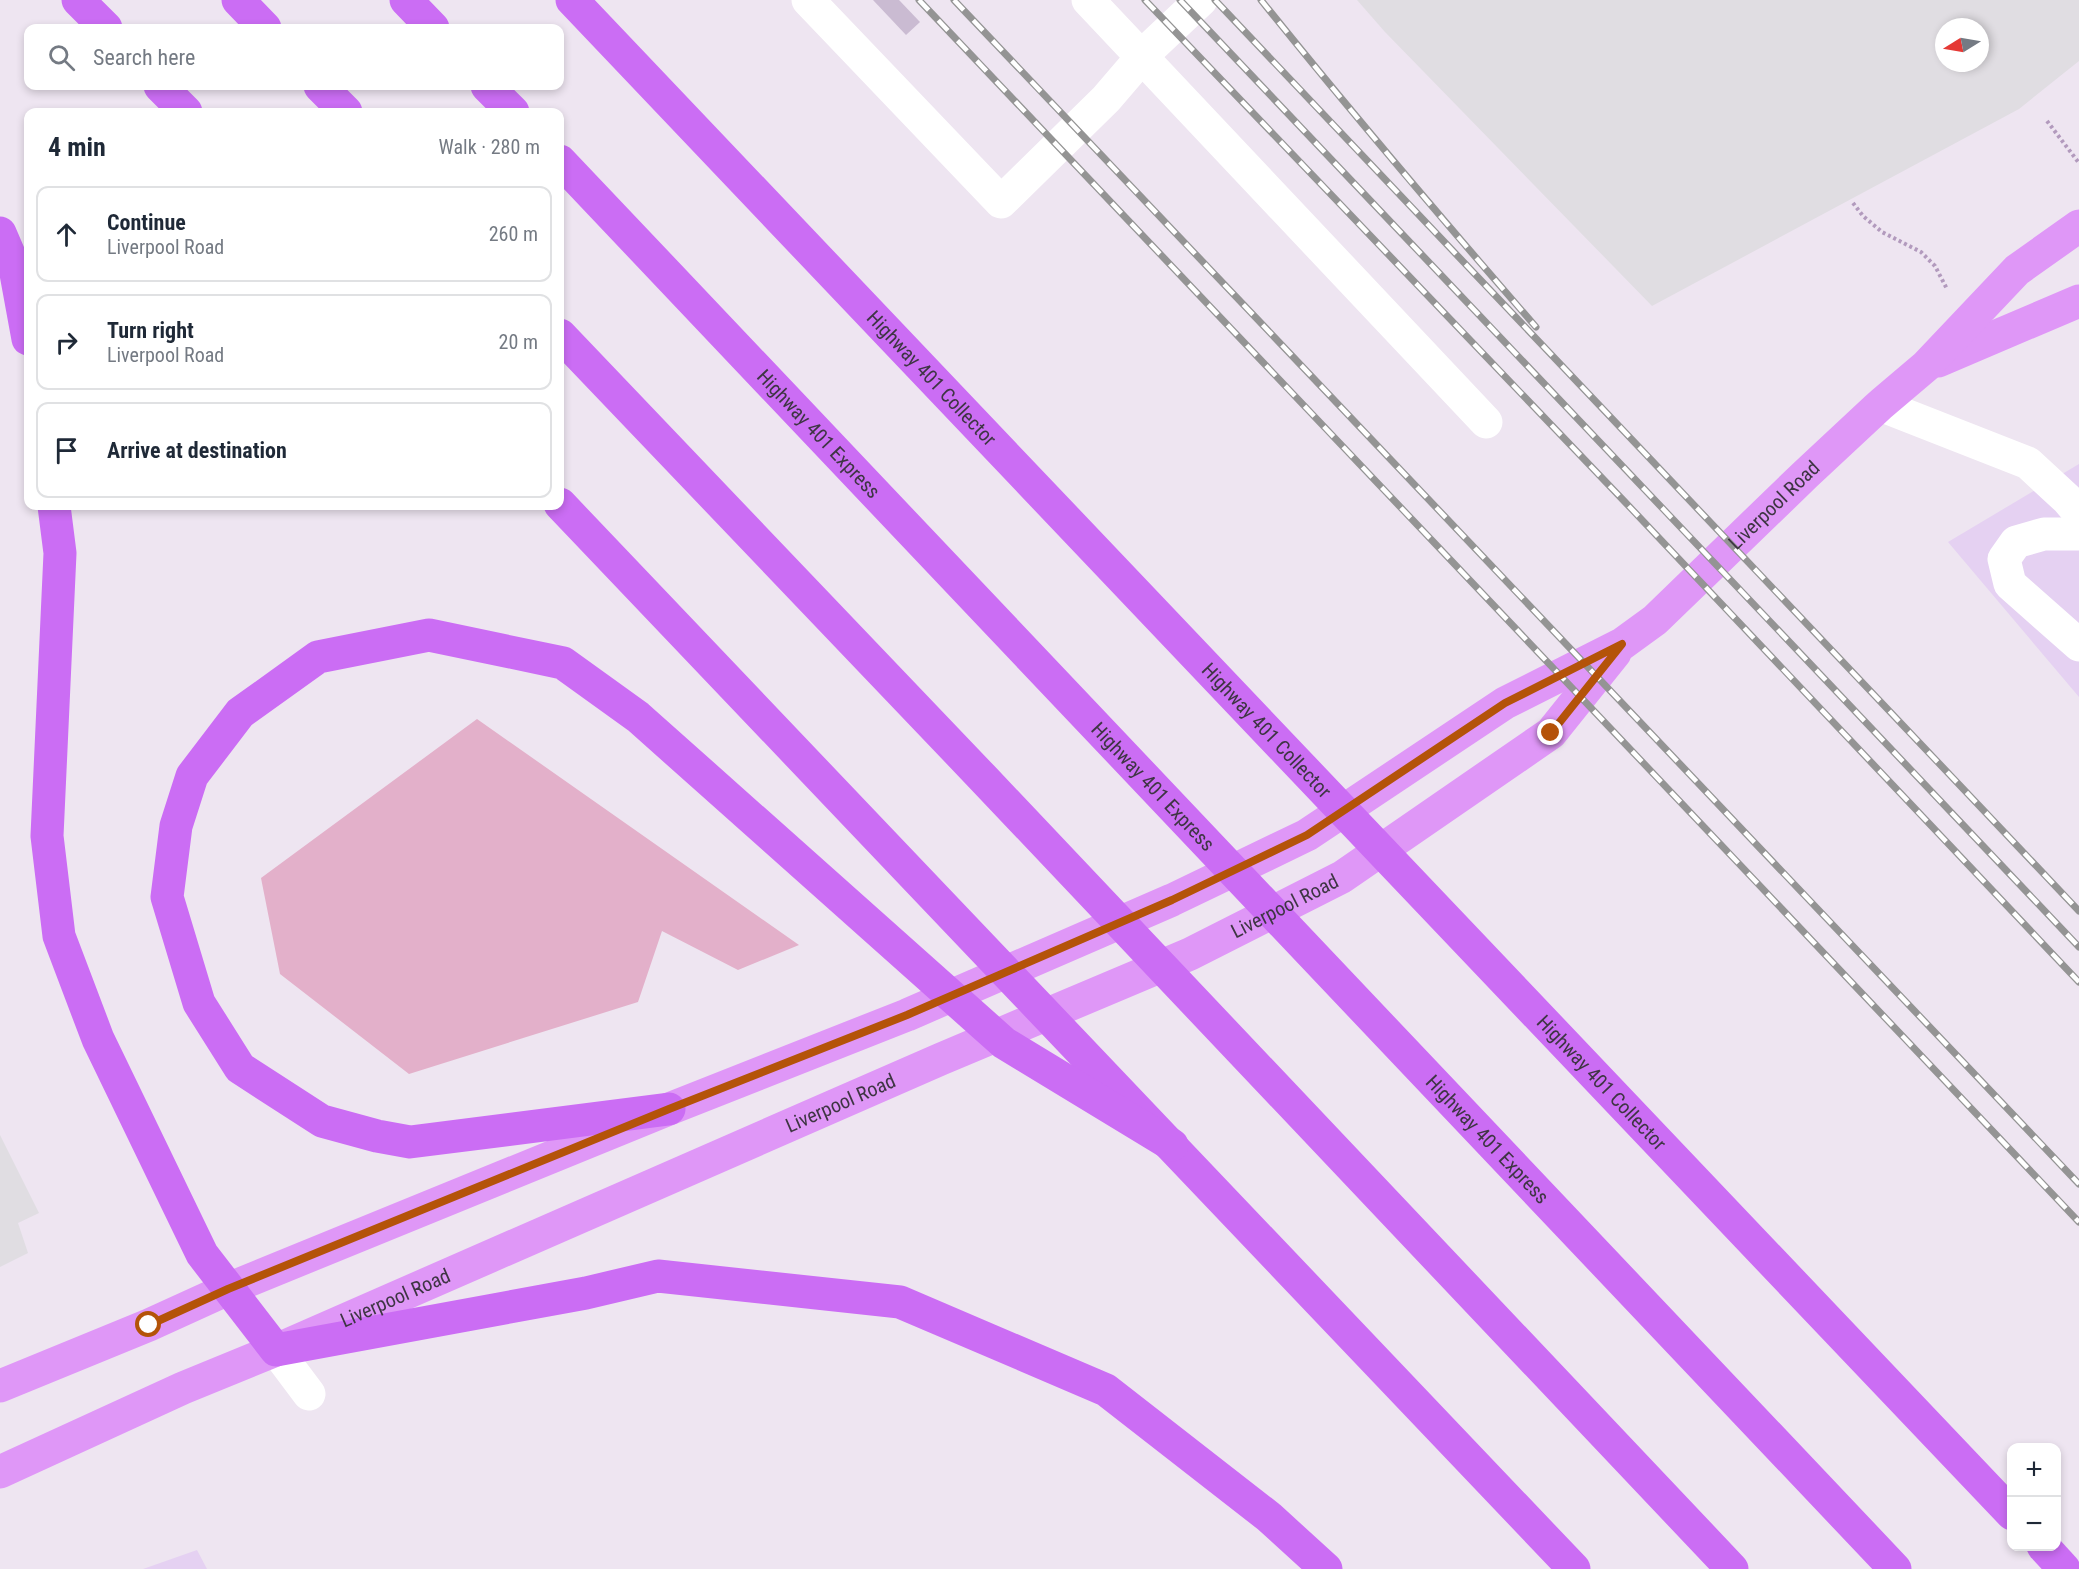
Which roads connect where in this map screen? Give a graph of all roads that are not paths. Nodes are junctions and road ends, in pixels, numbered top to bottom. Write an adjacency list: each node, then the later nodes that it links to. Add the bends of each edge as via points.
1 (78, 0): 8 (highway)
2 (238, 0): 9 (highway)
3 (406, 0): 10 (highway)
4 (572, 0): 40 (highway, Highway 401 Collector)
5 (808, 0): 11 (street, via 1001,202 1106,99)
6 (1089, 0): 11 (street)
7 (1202, 0): 11 (street)
8 (102, 24)
9 (261, 24)
10 (429, 24)
11 (1143, 56): 26 (street)
12 (164, 90): 15 (highway)
13 (324, 90): 16 (highway)
14 (491, 90): 17 (highway)
15 (182, 108)
16 (342, 108)
17 (509, 108)
18 (564, 165): 45 (highway, Highway 401 Express)
19 (2079, 226): 24 (main road, Liverpool Road, via 2017,270)
20 (0, 233): 22 (highway, via 15,268)
21 (2079, 300): 24 (main road, Liverpool Road)
22 (24, 317)
23 (564, 339): 44 (highway)
24 (1926, 366): 25 (main road, Liverpool Road)
25 (1880, 405): 29 (street, via 2028,463); 31 (main road, Liverpool Road, via 1655,620)
26 (1486, 422)
27 (564, 508): 34 (highway)
28 (55, 510): 35 (highway, via 60,553 46,836 59,936 98,1039 202,1254)
29 (2079, 513)
30 (2079, 534): 32 (street, via 2044,534 2016,542 2004,559 2010,584)
31 (1622, 644): 33 (main road, Liverpool Road, via 1505,703 1307,835 1172,900 907,1015); 36 (main road, Liverpool Road, via 1551,733 1342,877 1190,954 940,1059)
32 (2079, 645)
33 (669, 1109): 34 (highway, via 410,1142 322,1121 240,1068 199,1004 167,897 176,826 192,776 240,713 318,657 429,635 563,663 638,717 1004,1043); 35 (main road, Liverpool Road)
34 (1172, 1145): 43 (highway)
35 (228, 1289): 36 (highway); 37 (main road, Liverpool Road)
36 (276, 1350): 38 (street); 39 (main road, Liverpool Road); 42 (highway, via 658,1276 900,1302 1106,1390 1269,1517)
37 (0, 1386)
38 (309, 1394)
39 (0, 1472)
40 (2007, 1509)
41 (2048, 1551): 46 (highway)
42 (1326, 1569)
43 (1574, 1569)
44 (1732, 1569)
45 (1895, 1569)
46 (2064, 1569)

